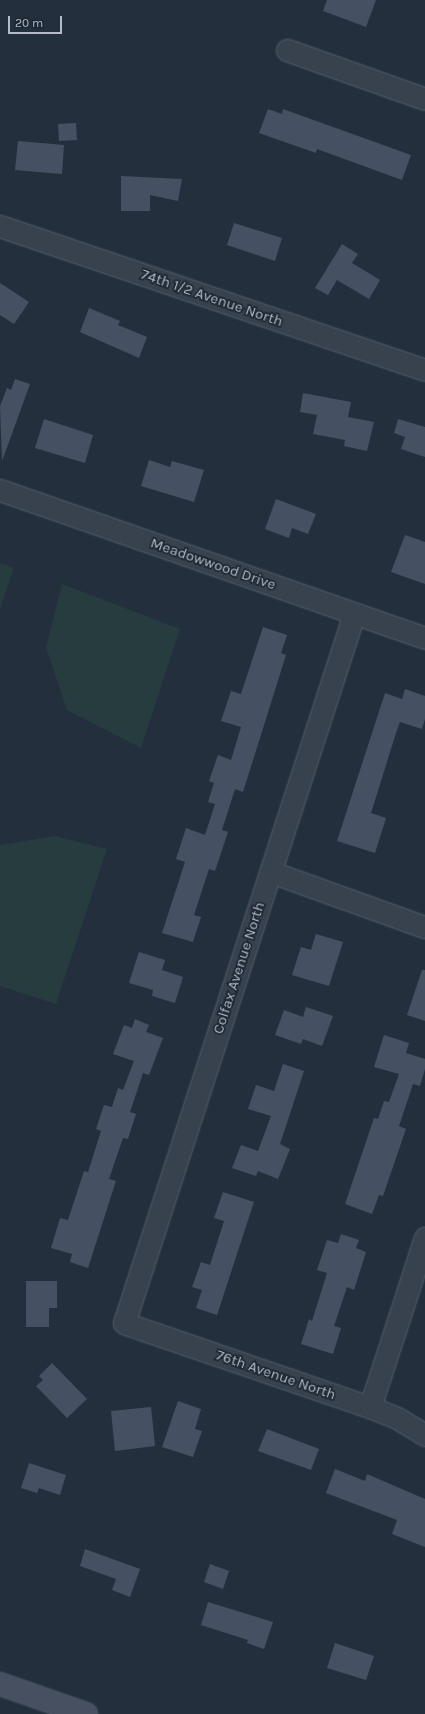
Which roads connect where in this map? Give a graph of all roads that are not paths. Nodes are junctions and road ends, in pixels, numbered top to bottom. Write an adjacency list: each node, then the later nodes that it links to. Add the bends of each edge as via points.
1 (287, 50): 2 (street)
2 (425, 99)
3 (0, 226): 4 (street, 74th 1/2 Avenue North)
4 (425, 370)
5 (0, 490): 6 (street, Meadowwood Drive)
6 (354, 614): 7 (street, Meadowwood Drive); 8 (street, Colfax Avenue North)
7 (425, 638)
8 (271, 872): 9 (street); 11 (street, Colfax Avenue North)
9 (425, 927)
10 (425, 1238): 12 (street)
11 (124, 1323): 12 (street, 76th Avenue North)
12 (370, 1407): 13 (street, 76th Avenue North, via 397,1418)
13 (425, 1435)
14 (0, 1684): 15 (street)
15 (86, 1714)

